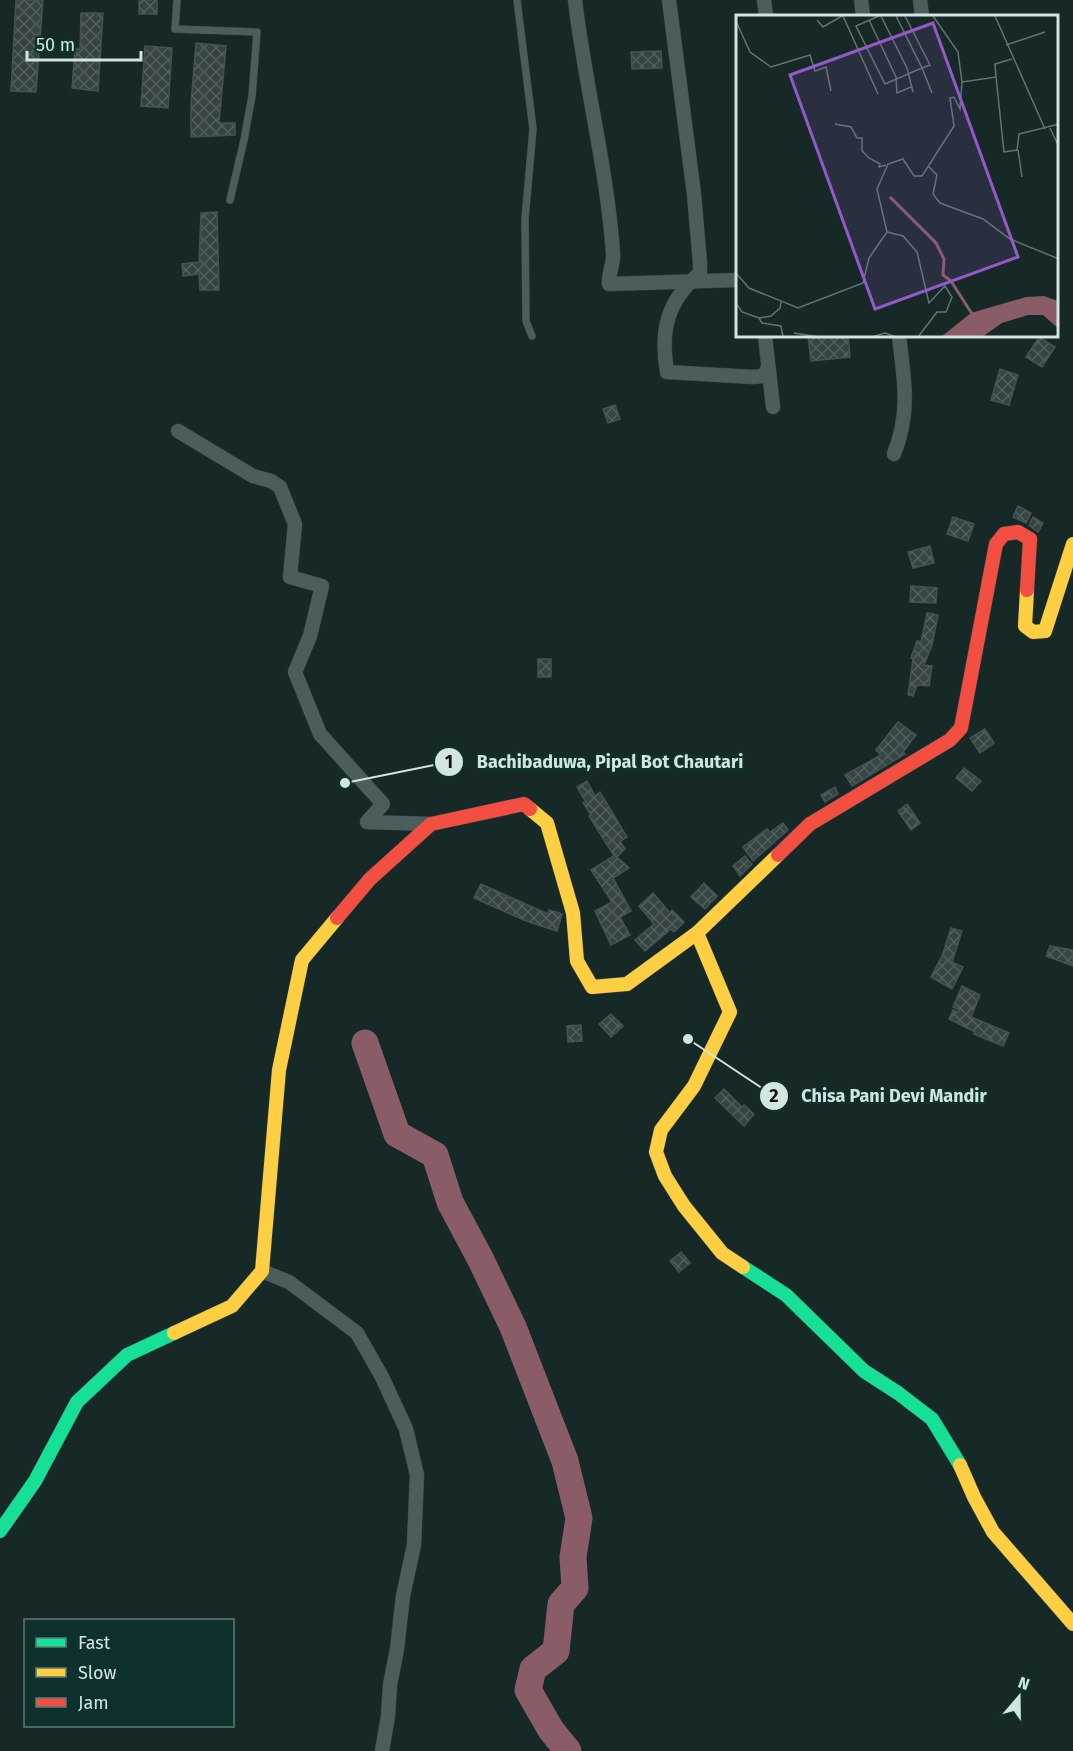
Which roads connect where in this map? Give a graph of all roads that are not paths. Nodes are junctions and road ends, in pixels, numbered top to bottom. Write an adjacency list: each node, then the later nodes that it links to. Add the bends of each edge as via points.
1 (177, 0): 11 (lane, via 175,29 257,32 252,96)
2 (517, 0): 14 (lane, via 533,129 525,219 526,321)
3 (575, 0): 13 (street, via 597,127 613,256 609,284)
4 (669, 0): 13 (street, via 700,263 700,273)
5 (764, 0): 8 (street)
6 (861, 0): 9 (street)
7 (920, 0): 10 (street)
8 (766, 15)
9 (863, 15)
10 (922, 15)
11 (230, 200)
12 (736, 279): 13 (street)
13 (688, 283): 17 (street, via 667,316 667,372 753,377 764,376)
14 (532, 336)
15 (765, 338): 17 (street)
16 (899, 338): 20 (street, via 906,385 905,422)
17 (768, 367): 18 (street)
18 (773, 406)
19 (178, 431): 22 (street, via 253,476 280,487 295,524 290,577 322,586 310,636 295,672 320,734 383,804 367,822)
20 (894, 454)
21 (1073, 544): 23 (street, via 1045,630 1033,632 1025,626 1030,539 1018,532 1004,534 996,544 961,728 950,740 810,824)
22 (431, 824): 23 (street, via 524,804 547,823 573,913 577,961 592,987 627,984); 24 (street, via 370,879 302,960 279,1070)
23 (697, 933): 26 (street, via 730,1012 694,1086 661,1130 656,1152 665,1176 722,1253 786,1295 864,1371 932,1419 958,1459 993,1532)
24 (262, 1271): 25 (street, via 232,1306 127,1355 77,1402 35,1481); 27 (street, via 289,1282 357,1333 406,1429 417,1475 414,1545)
25 (0, 1531)
26 (1073, 1624)
27 (382, 1751)

